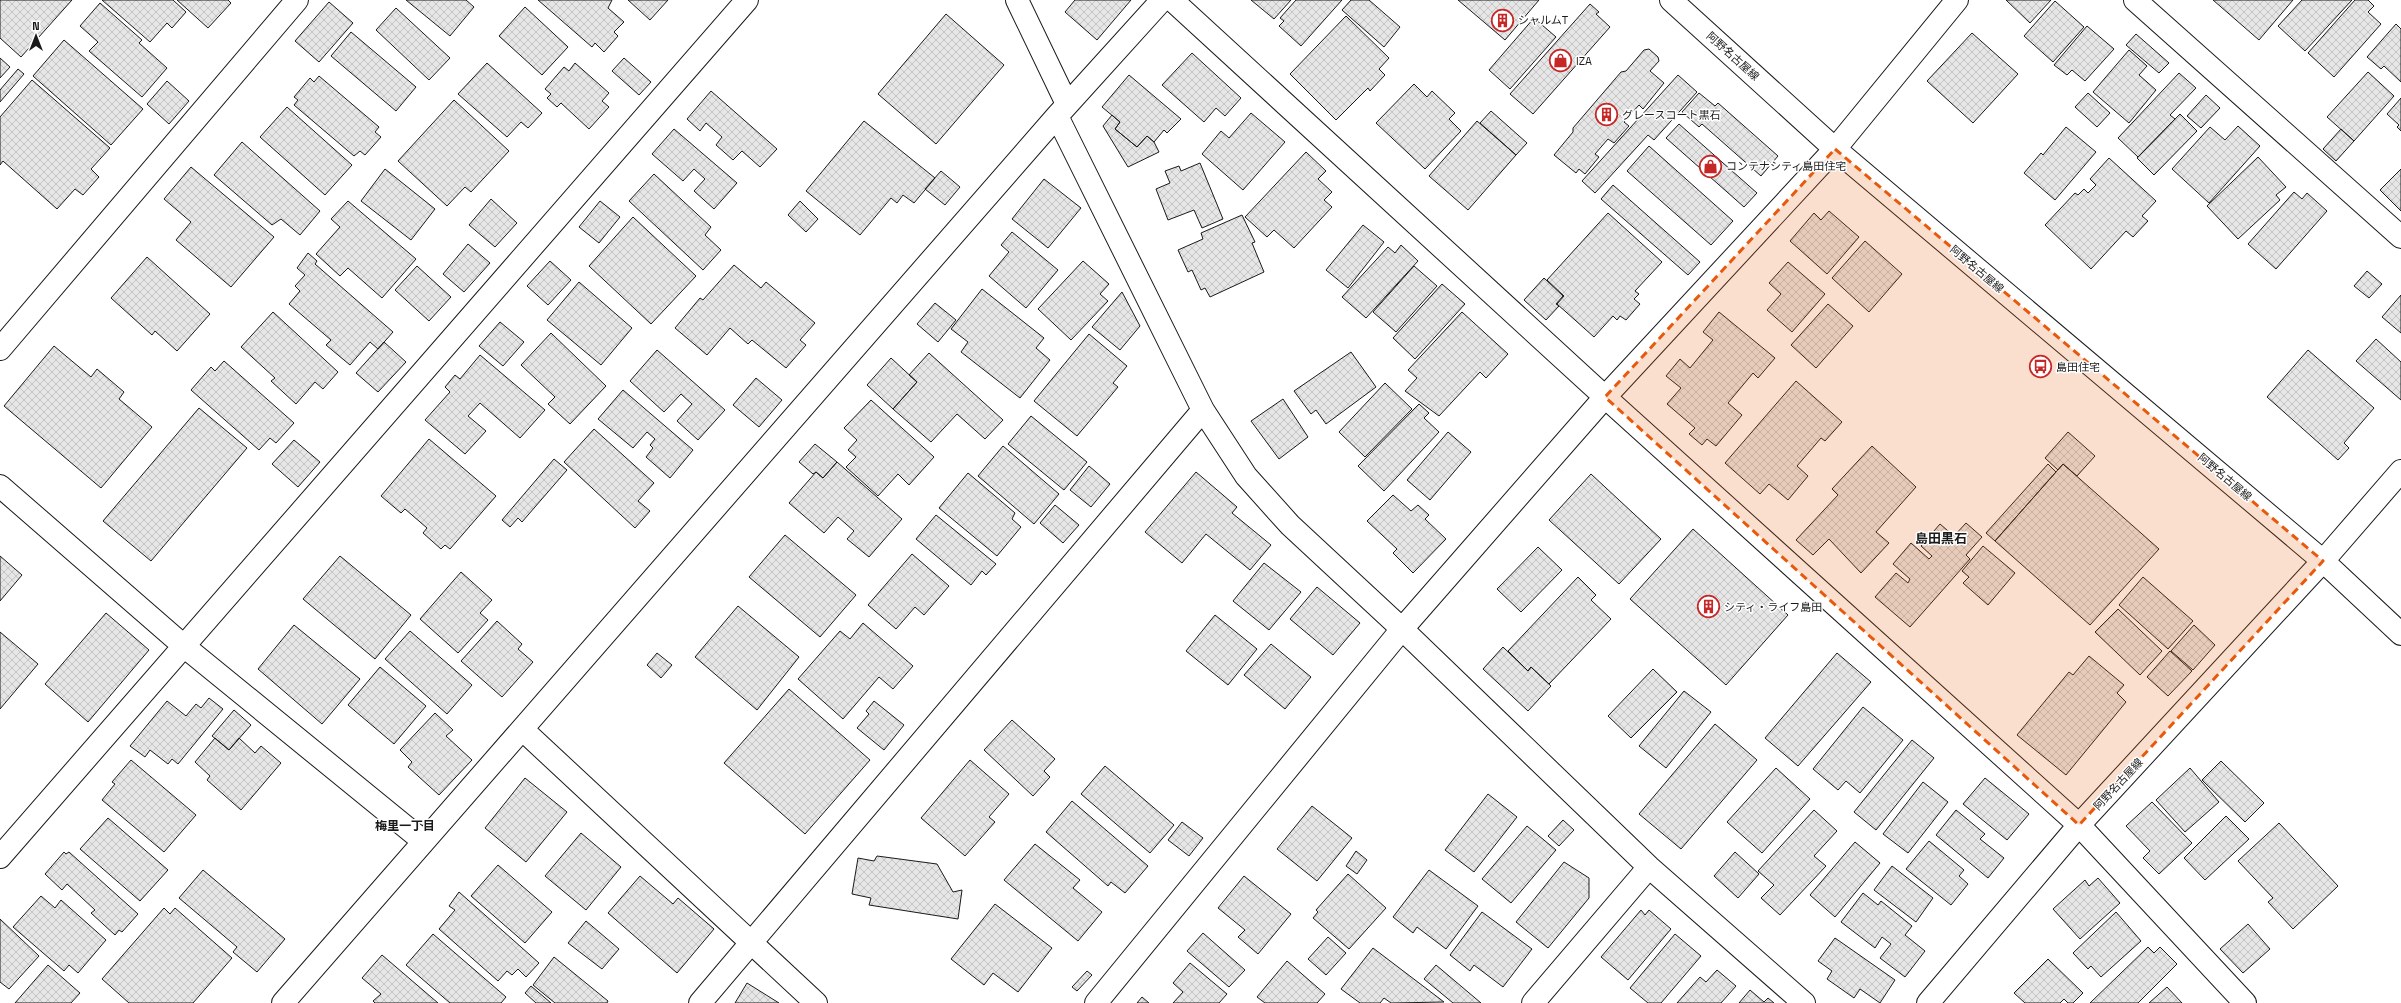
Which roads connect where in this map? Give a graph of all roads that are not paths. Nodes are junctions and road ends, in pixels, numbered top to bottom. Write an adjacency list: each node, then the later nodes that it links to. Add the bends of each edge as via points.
1 (297, 0): 12 (street)
2 (747, 0): 20 (street)
3 (1017, 0): 9 (street)
4 (1162, 0): 9 (street)
5 (1172, 0): 13 (street)
6 (1671, 0): 10 (street, 阿野名古屋線)
7 (1957, 0): 10 (street)
8 (2135, 0): 11 (street)
9 (1062, 110): 14 (street); 21 (street)
10 (1835, 149): 13 (street); 17 (street, 阿野名古屋線)
11 (2401, 237)
12 (0, 349)
13 (1605, 397): 18 (street); 22 (street)
14 (1203, 410): 18 (street, via 1246,476 1276,509); 26 (street)
15 (2401, 471): 17 (street)
16 (0, 486): 20 (street)
17 (2323, 561): 19 (street); 22 (street, 阿野名古屋線)
18 (1402, 629): 25 (street); 30 (street)
19 (2401, 634)
20 (185, 647): 23 (street); 24 (street)
21 (523, 730): 23 (street); 26 (street)
22 (2079, 825): 33 (street, 阿野名古屋線); 34 (street)
23 (423, 841): 27 (street)
24 (0, 857)
25 (1649, 867): 31 (street); 32 (street)
26 (752, 943): 28 (street); 29 (street)
27 (284, 1003)
28 (700, 1003)
29 (816, 1003)
30 (1096, 1003)
31 (1533, 1003)
32 (1804, 1003)
33 (1928, 1003)
34 (2245, 1003)

